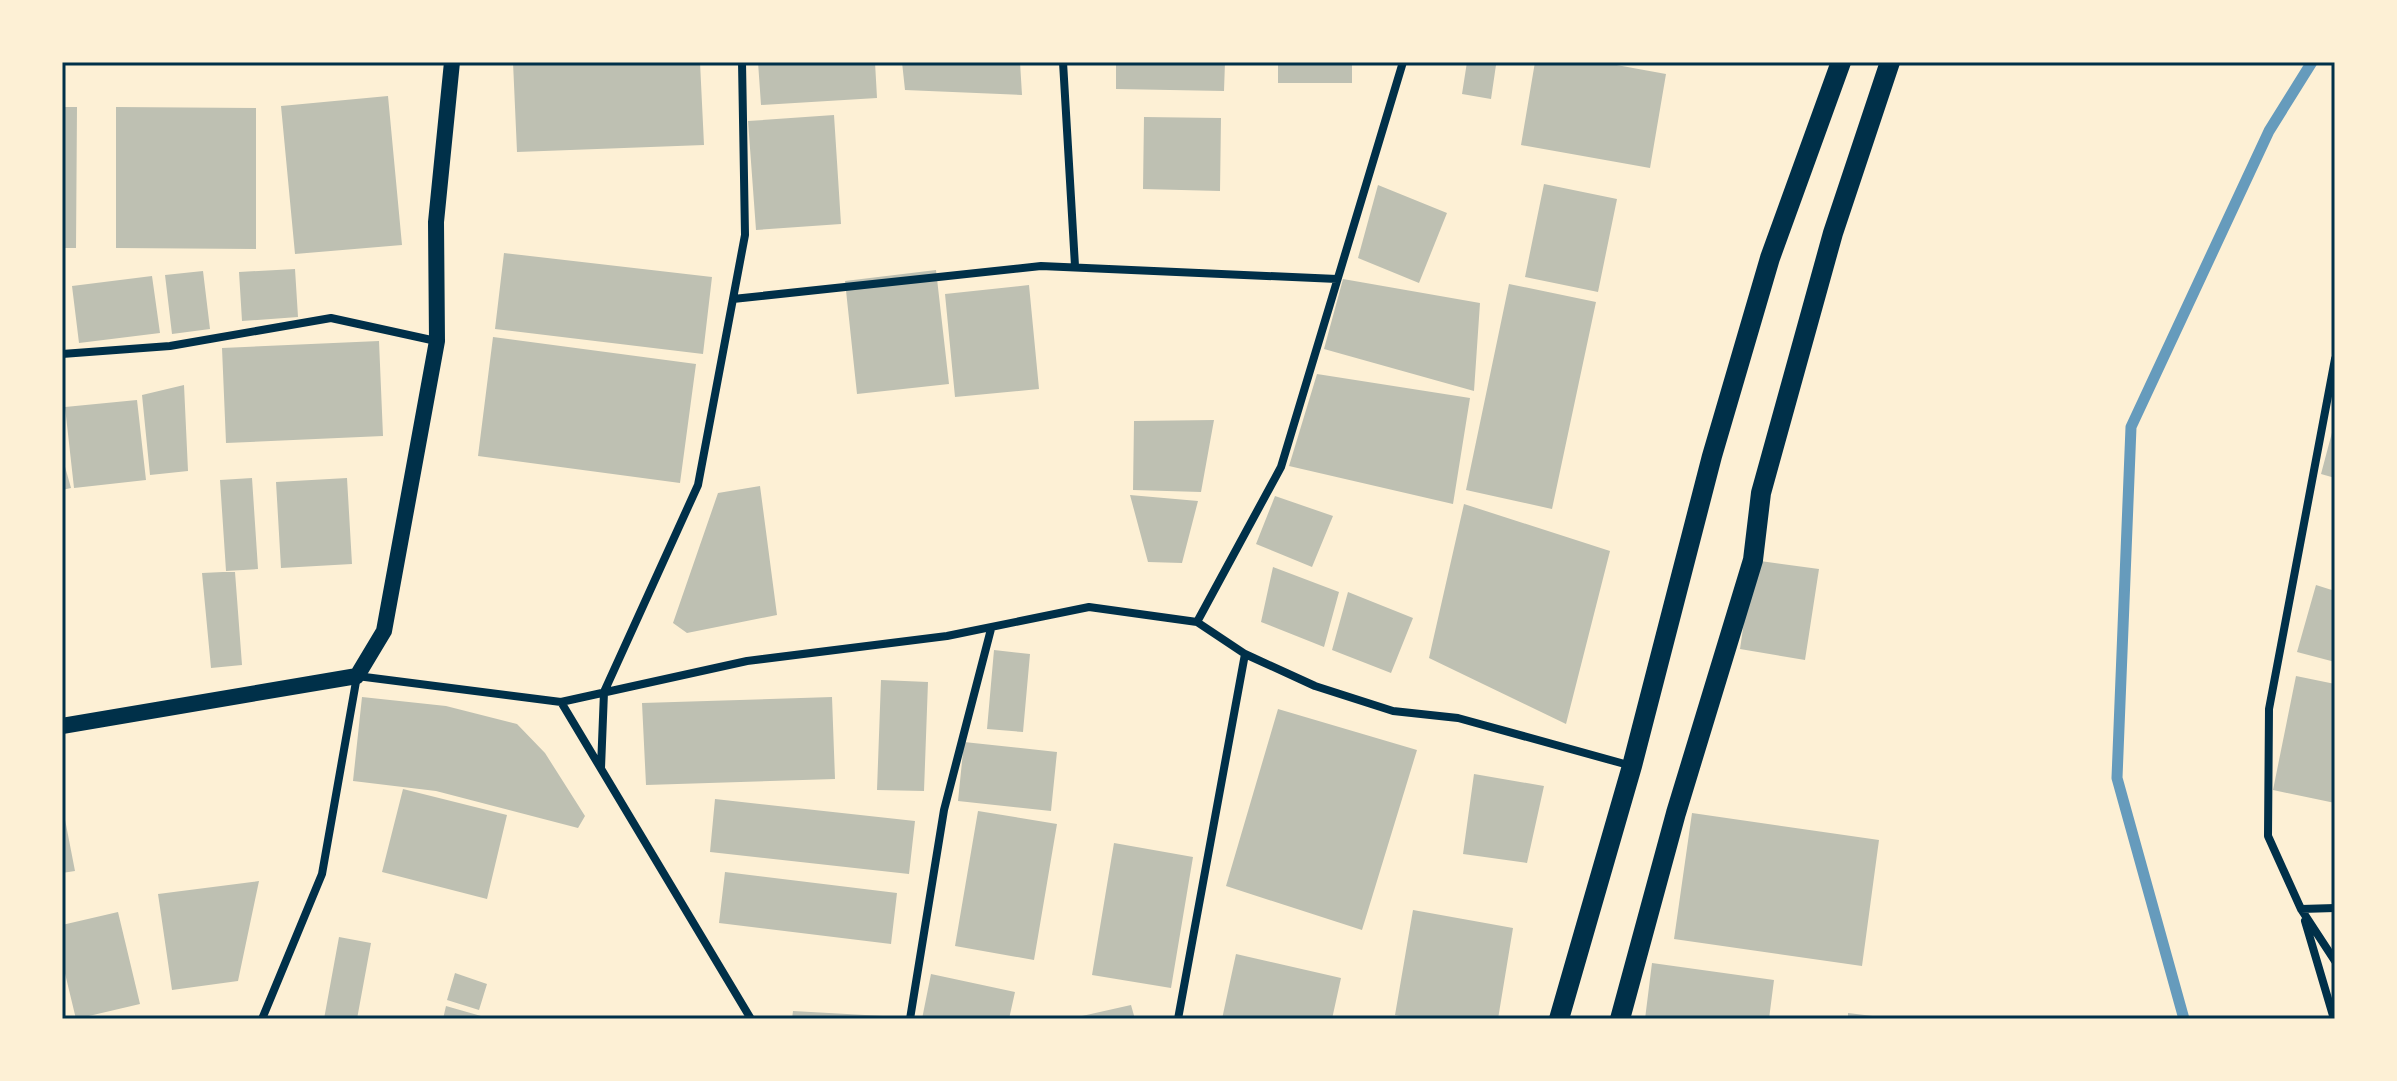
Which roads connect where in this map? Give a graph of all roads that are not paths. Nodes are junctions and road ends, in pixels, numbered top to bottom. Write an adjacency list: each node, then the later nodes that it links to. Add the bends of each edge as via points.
1 (452, 62): 10 (main road, via 436,222)
2 (742, 62): 9 (street, via 745,235)
3 (1063, 62): 7 (street)
4 (1403, 62): 8 (street)
5 (1841, 62): 20 (main road, via 1770,258 1712,456)
6 (1890, 62): 30 (main road, via 1833,233 1761,493 1753,560)
7 (1075, 266): 8 (street); 9 (street)
8 (1337, 279): 13 (street, via 1281,467)
9 (733, 299): 17 (street, via 698,485)
10 (437, 341): 11 (street, via 331,318 170,346); 16 (main road, via 384,631)
11 (62, 354)
12 (2335, 359): 23 (street, via 2269,709 2268,836)
13 (1197, 622): 14 (street, via 1089,607); 15 (street)
14 (991, 629): 17 (street, via 747,661); 27 (street, via 944,810)
15 (1245, 654): 20 (street, via 1315,686 1393,711 1458,718); 28 (street)
16 (357, 676): 18 (street); 19 (main road); 25 (street, via 322,874)
17 (604, 692): 18 (street); 21 (street)
18 (561, 702): 21 (street)
19 (62, 726)
20 (1632, 766): 29 (main road)
21 (601, 770): 26 (street)
22 (2335, 908): 23 (street)
23 (2301, 909): 24 (street); 31 (street)
24 (2335, 961)
25 (262, 1019)
26 (751, 1019)
27 (910, 1019)
28 (1178, 1019)
29 (1559, 1019)
30 (1620, 1019)
31 (2334, 1019)

